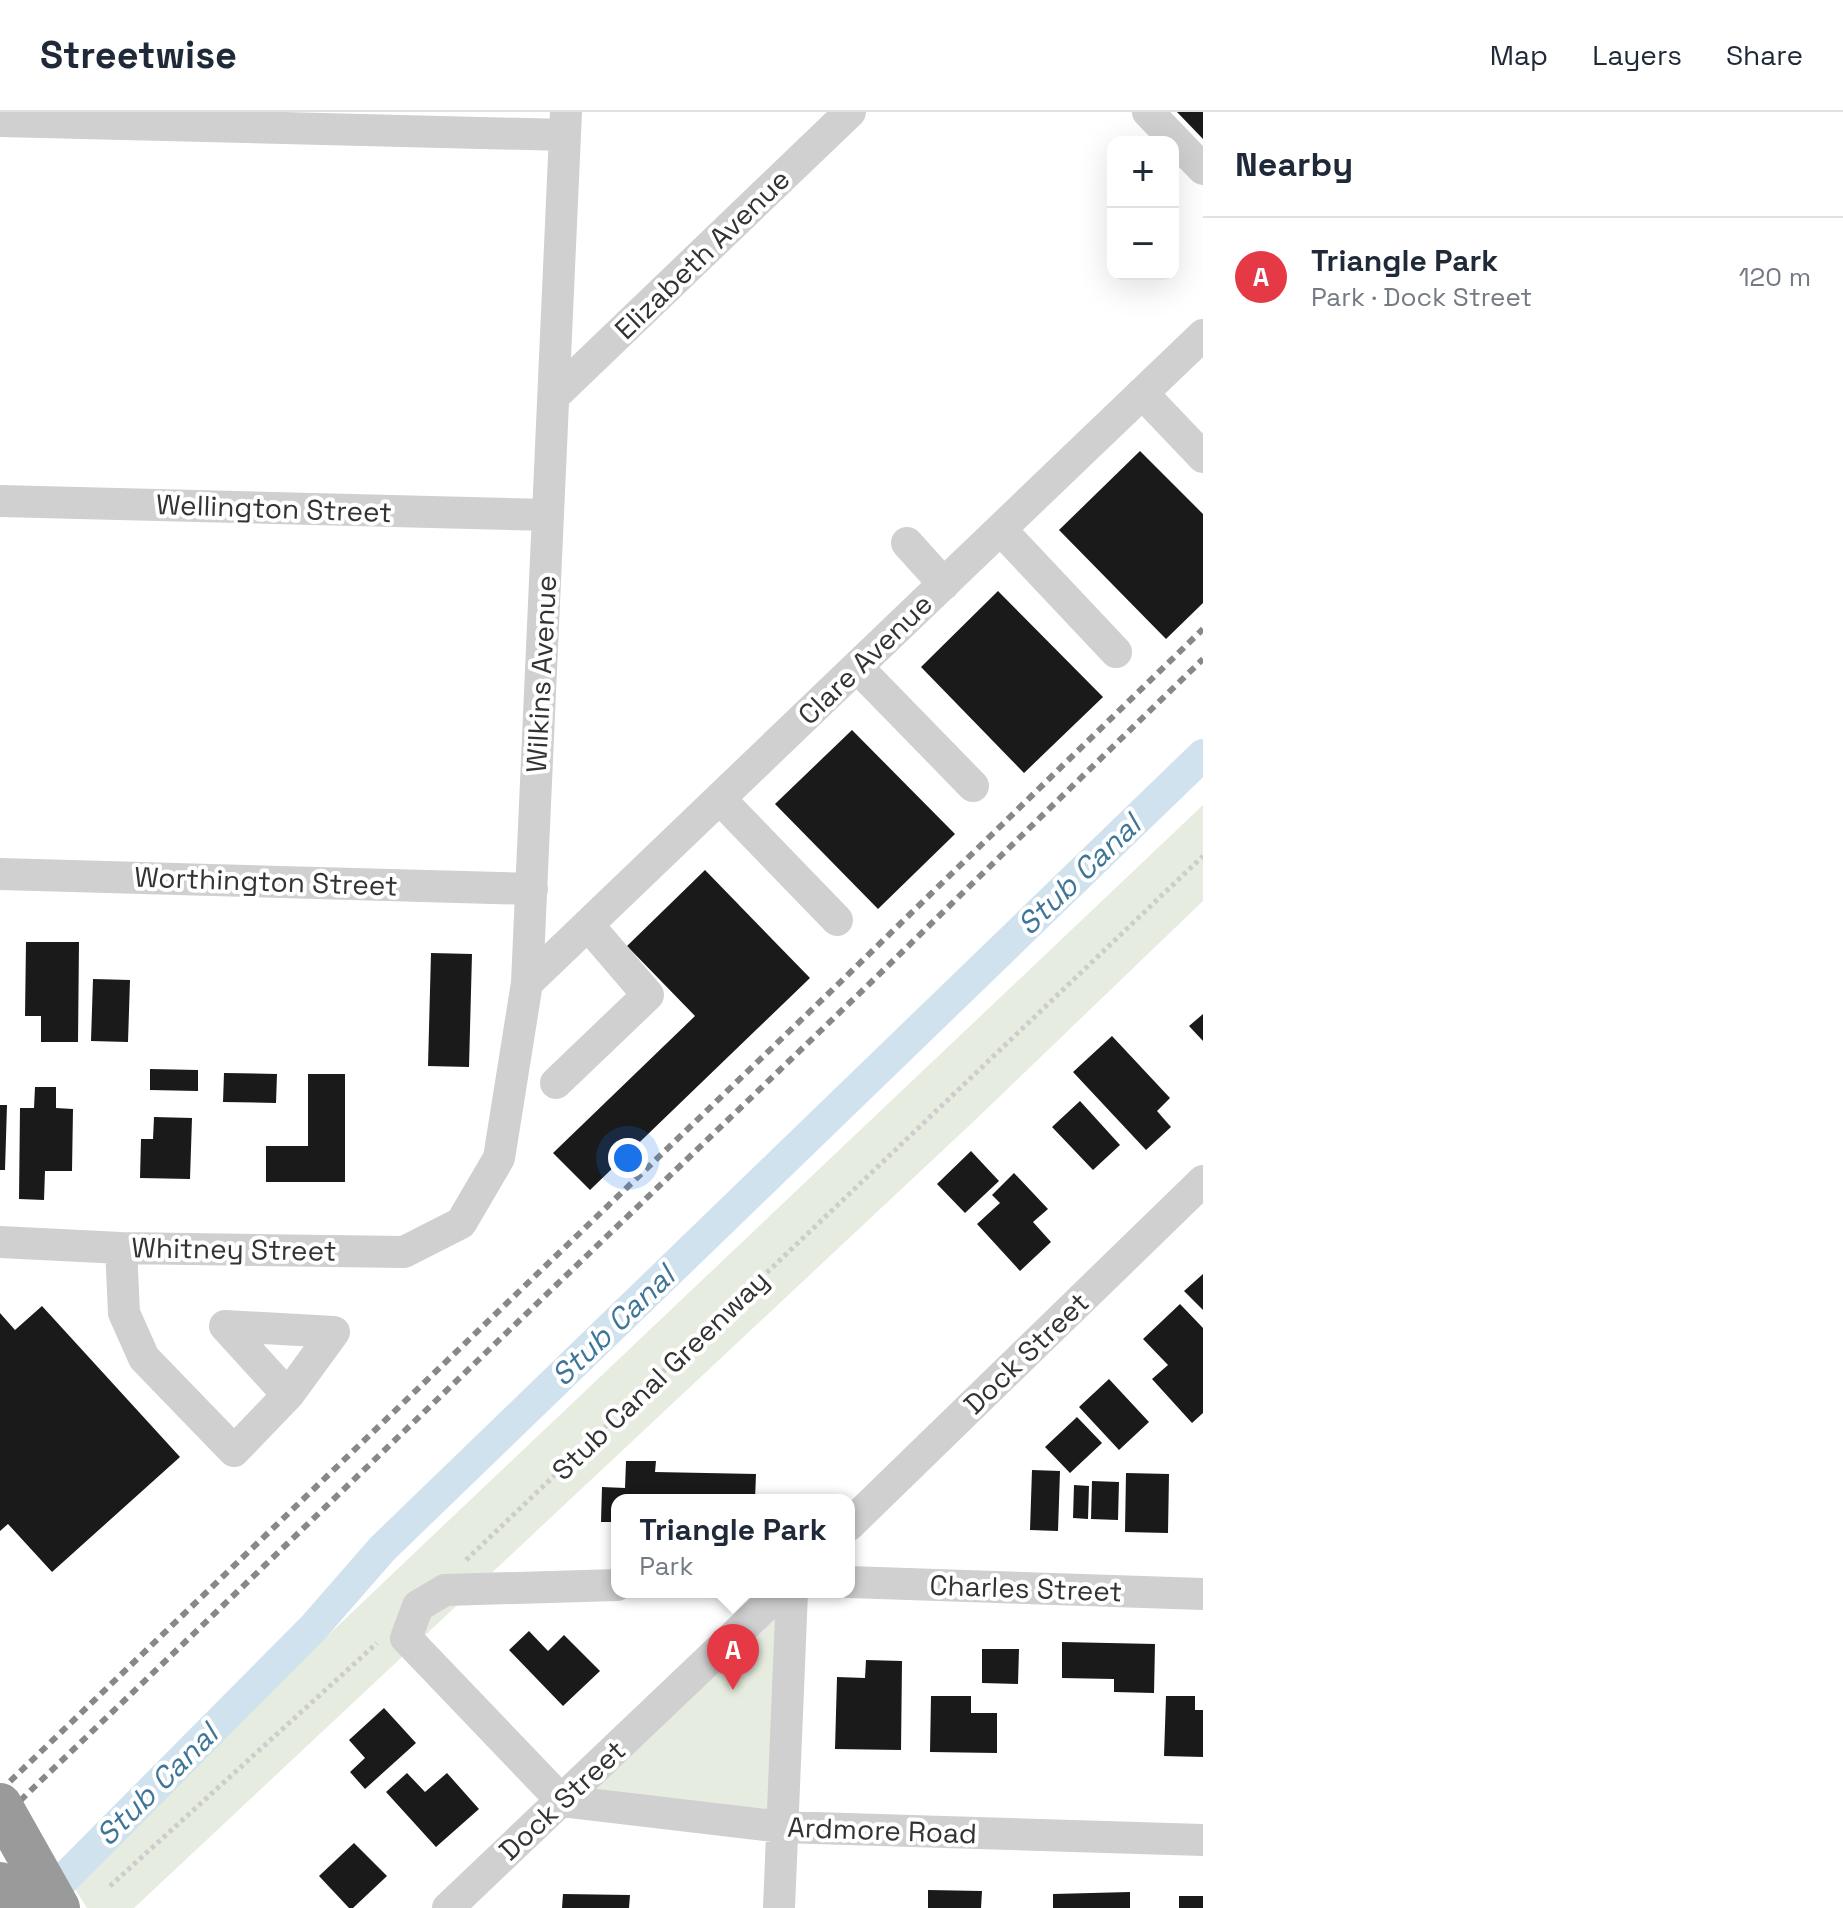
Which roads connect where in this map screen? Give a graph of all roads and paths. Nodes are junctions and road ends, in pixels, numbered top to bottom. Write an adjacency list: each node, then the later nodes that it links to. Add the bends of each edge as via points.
1 (1148, 112): 5 (street)
2 (839, 116): 8 (street, Elizabeth Avenue)
3 (0, 121): 4 (street)
4 (566, 124): 8 (street, Wilkins Avenue)
5 (1203, 169)
6 (1203, 335): 7 (street, Clare Avenue)
7 (1142, 393): 9 (street); 12 (street, Clare Avenue)
8 (554, 396): 11 (street, Wilkins Avenue)
9 (1203, 457)
10 (0, 501): 11 (street, Wellington Street)
11 (548, 515): 21 (street, Wilkins Avenue)
12 (1001, 530): 14 (street, Clare Avenue); 15 (street)
13 (907, 543): 14 (street)
14 (944, 584): 16 (street, Clare Avenue)
15 (1116, 652)
16 (857, 667): 17 (street); 18 (street, Clare Avenue)
17 (973, 786)
18 (720, 799): 22 (street); 23 (street, Clare Avenue)
19 (1203, 856): 32 (path, Stub Canal Greenway)
20 (0, 874): 21 (street, Worthington Street)
21 (532, 889): 24 (street, Wilkins Avenue)
22 (837, 920)
23 (588, 925): 24 (street, Clare Avenue); 25 (street, via 648,995)
24 (527, 983): 27 (street, Wilkins Avenue, via 499,1158)
25 (556, 1083)
26 (1203, 1181): 31 (street, Dock Street)
27 (461, 1223): 29 (street, Whitney Street, via 404,1252)
28 (0, 1242): 29 (street, Whitney Street)
29 (121, 1248): 30 (street, via 124,1313 144,1358 234,1451)
30 (288, 1395)
31 (855, 1519)
32 (464, 1562)
33 (855, 1582): 35 (street, Charles Street)
34 (611, 1585): 38 (street, via 445,1590)
35 (1203, 1594)
36 (774, 1598): 39 (street, Dock Street)
37 (792, 1598): 41 (street)
38 (418, 1606): 39 (street, via 406,1638); 44 (path)
39 (562, 1801): 41 (street, Ardmore Road); 47 (street, Dock Street)
40 (0, 1805): 46 (highway, bridge)
41 (782, 1827): 42 (street, Ardmore Road); 48 (street)
42 (1203, 1840)
43 (0, 1884): 45 (highway)
44 (110, 1886)
45 (14, 1908)
46 (58, 1908)
47 (448, 1908)
48 (779, 1908)

